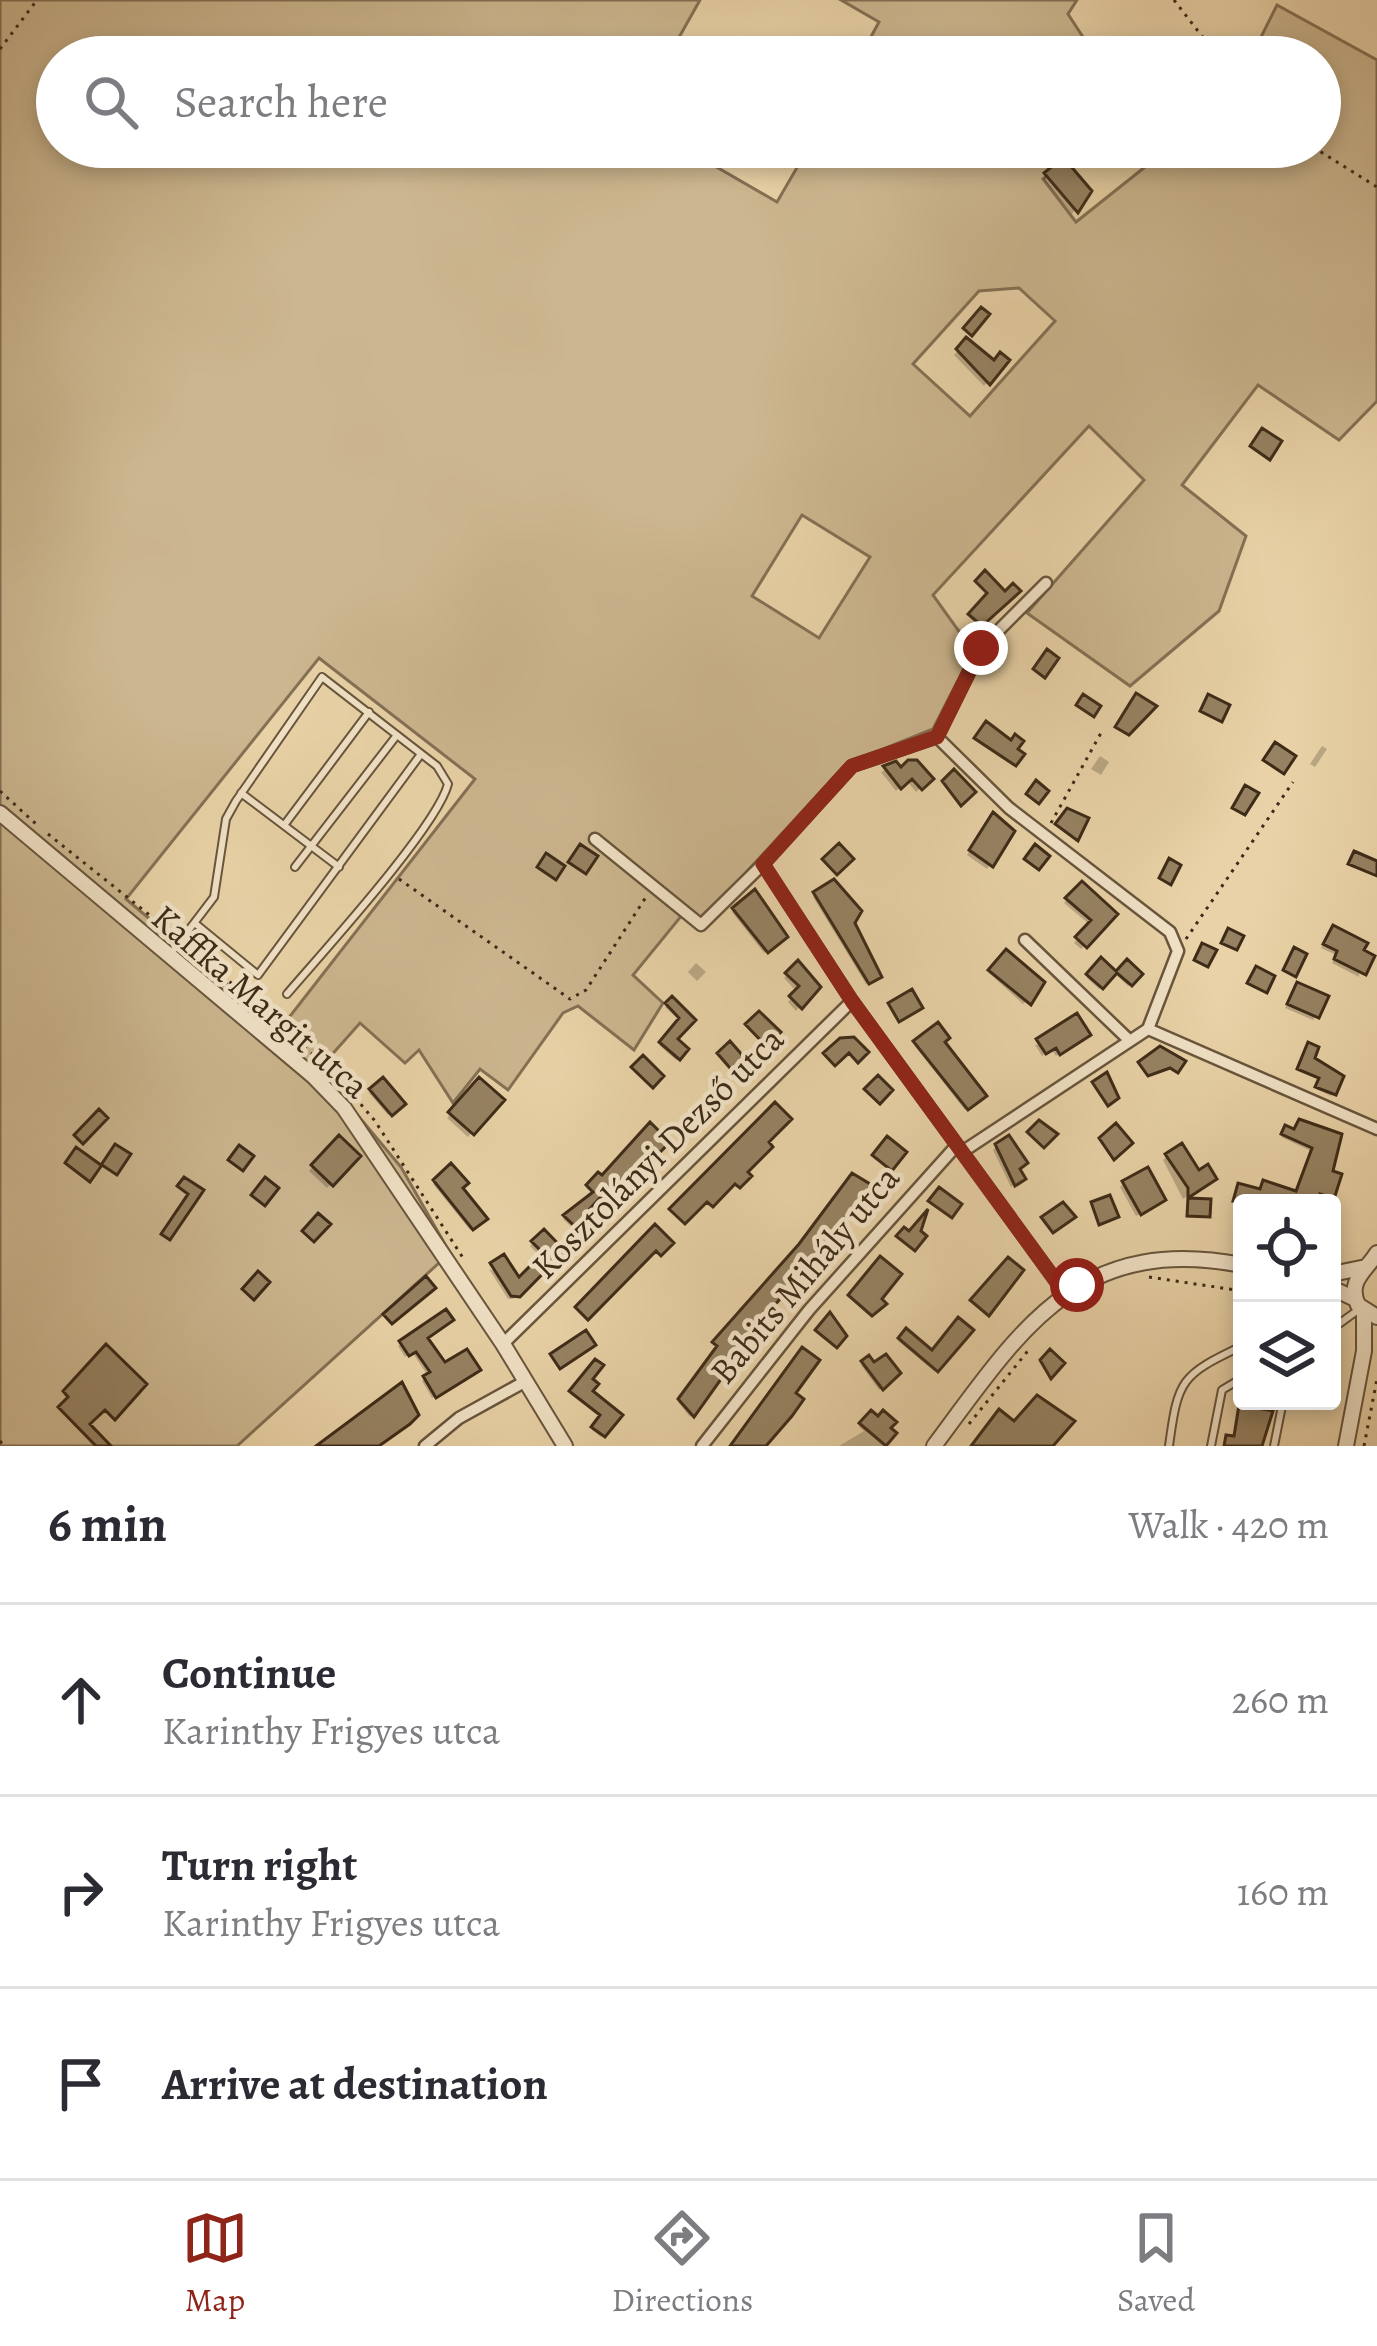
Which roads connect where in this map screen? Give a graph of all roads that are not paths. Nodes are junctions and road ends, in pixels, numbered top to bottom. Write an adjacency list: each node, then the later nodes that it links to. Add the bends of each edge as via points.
1 (1046, 584): 4 (street, via 981,648)
2 (368, 712): 3 (lane); 6 (lane, via 322,676); 8 (lane)
3 (397, 735): 5 (lane); 10 (lane)
4 (937, 737): 11 (street, via 852,766); 19 (street, via 1009,808 1160,922 1178,951)
5 (421, 754): 13 (lane); 17 (lane, via 443,772 446,790)
6 (242, 793): 8 (lane); 14 (lane, via 226,819 214,897)
7 (0, 813): 16 (street, Kaffka Margit utca)
8 (285, 824): 10 (lane)
9 (595, 839): 11 (street, via 701,926)
10 (312, 845): 12 (lane); 13 (lane)
11 (763, 864): 18 (street)
12 (295, 867)
13 (340, 867): 14 (lane, via 258,975)
14 (197, 925): 16 (lane)
15 (1025, 940): 20 (street)
16 (168, 957): 30 (street, Kaffka Margit utca, via 344,1108)
17 (287, 994)
18 (852, 1001): 22 (street); 30 (street, Kosztolányi Dezső utca)
19 (1148, 1029): 20 (street, Babits Mihály utca); 21 (street)
20 (1129, 1040): 22 (street, Babits Mihály utca)
21 (1377, 1129)
22 (959, 1149): 27 (street); 38 (street, Babits Mihály utca, via 809,1310)
23 (1377, 1253): 25 (street)
24 (1233, 1264): 27 (street, via 1153,1258)
25 (1372, 1266): 26 (street); 28 (street, via 1354,1282)
26 (1341, 1272)
27 (1064, 1292): 39 (street, via 1011,1343)
28 (1364, 1309): 34 (street)
29 (1377, 1341): 34 (street)
30 (503, 1344): 32 (street, Kaffka Margit utca)
31 (1233, 1351): 40 (lane, via 1185,1377)
32 (526, 1381): 36 (street); 37 (street, Kaffka Margit utca)
33 (1233, 1383): 41 (lane, via 1222,1390)
34 (1355, 1408): 43 (street)
35 (1281, 1410): 42 (lane)
36 (424, 1446)
37 (565, 1446)
38 (702, 1446)
39 (934, 1446)
40 (1169, 1446)
41 (1211, 1446)
42 (1274, 1446)
43 (1346, 1446)

